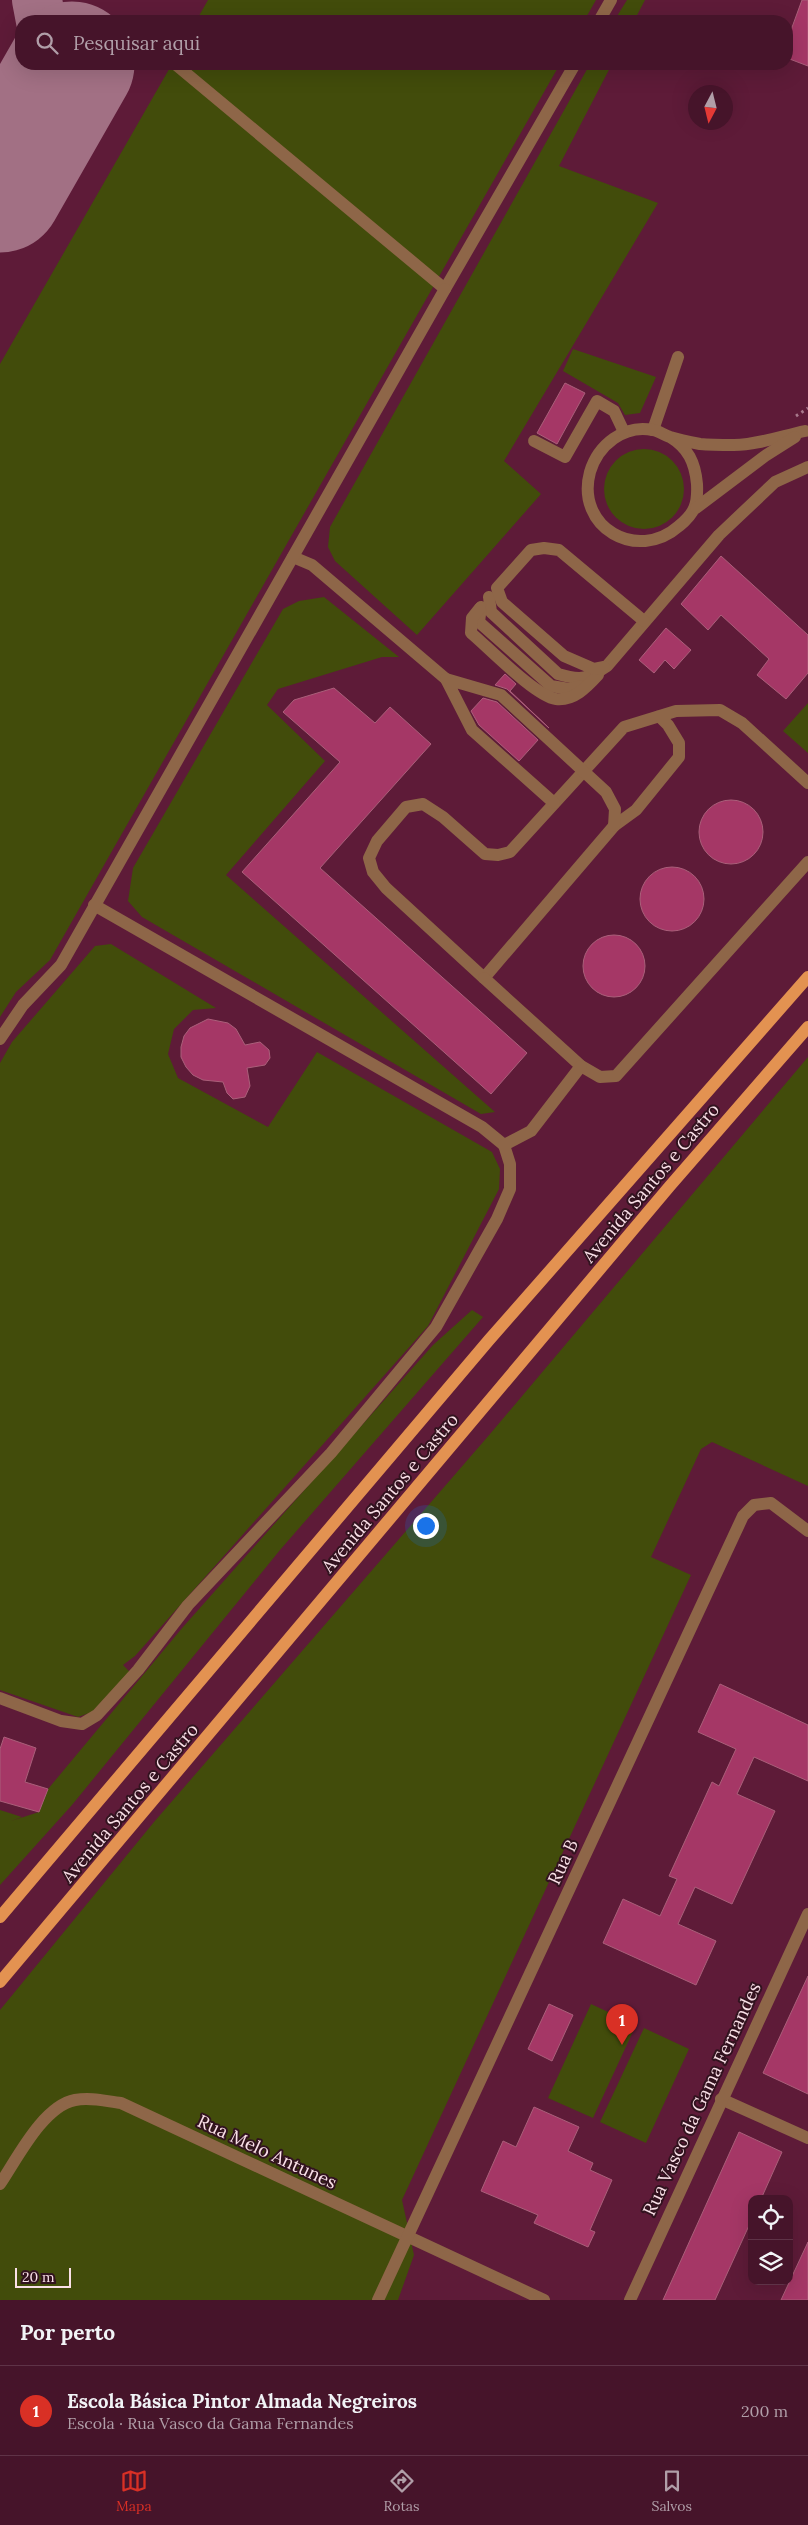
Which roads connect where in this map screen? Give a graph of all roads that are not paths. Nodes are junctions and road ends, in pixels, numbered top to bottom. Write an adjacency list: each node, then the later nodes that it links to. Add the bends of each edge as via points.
1 (611, 0): 2 (street)
2 (602, 15)
3 (182, 70): 5 (street)
4 (572, 70): 5 (street)
5 (445, 289): 14 (street)
6 (678, 357): 7 (street)
7 (653, 430): 9 (street); 10 (street)
8 (806, 430): 10 (street, via 737,445 702,444); 13 (street, via 765,456)
9 (624, 432): 11 (street, via 614,411 597,402 565,457); 13 (street, via 604,444 594,460 587,482 595,516 604,526 614,535 629,541 648,542 670,535 690,518)
10 (670, 437): 13 (street, via 683,445 692,458 696,472)
11 (534, 441)
12 (808, 468): 16 (street, via 775,482 766,490 719,535)
13 (696, 508)
14 (293, 557): 18 (street, via 312,565); 25 (street)
15 (493, 593): 16 (street, via 531,550 559,550); 17 (street, via 564,656 594,669); 17 (street, via 491,612 558,674 589,678); 17 (street, via 480,608 479,622 551,686 568,689 589,685)
16 (644, 621): 17 (street)
17 (607, 666)
18 (446, 679): 20 (street, via 501,695); 22 (street, via 472,730)
19 (659, 716): 20 (street, via 624,727); 21 (street, via 676,711 720,710 742,722); 23 (street, via 679,743 679,757 636,810)
20 (584, 770): 22 (street); 23 (street, via 606,792 615,809)
21 (808, 782)
22 (554, 803): 27 (street, via 510,852 498,855 485,854 423,804 406,807 377,841 370,858 373,872 386,888)
23 (614, 826): 27 (street)
24 (808, 862): 30 (street, via 616,1076 600,1077)
25 (94, 905): 29 (street, via 61,965 23,1005); 31 (street, via 482,1127)
26 (808, 977): 35 (main road, Avenida Santos e Castro, via 489,1340)
27 (484, 978): 30 (street)
28 (808, 1027): 36 (main road, Avenida Santos e Castro, via 669,1187)
29 (0, 1039)
30 (581, 1066): 31 (street, via 531,1131)
31 (504, 1145): 33 (street, via 510,1164 510,1189 497,1219 436,1327 331,1453 188,1605 138,1670 97,1715 82,1724 61,1721)
32 (808, 1531): 40 (street, Rua B, via 771,1503 754,1505 743,1516)
33 (0, 1698)
34 (808, 1914): 37 (street, Rua Vasco da Gama Fernandes)
35 (0, 1916)
36 (0, 1982)
37 (721, 2099): 38 (street); 43 (street, Rua Vasco da Gama Fernandes)
38 (808, 2138)
39 (0, 2184): 40 (street, Rua Melo Antunes, via 40,2124 55,2110 73,2100 94,2099 121,2103)
40 (408, 2237): 41 (street, Rua B); 42 (street, Rua Melo Antunes)
41 (378, 2300)
42 (544, 2300)
43 (630, 2300)

